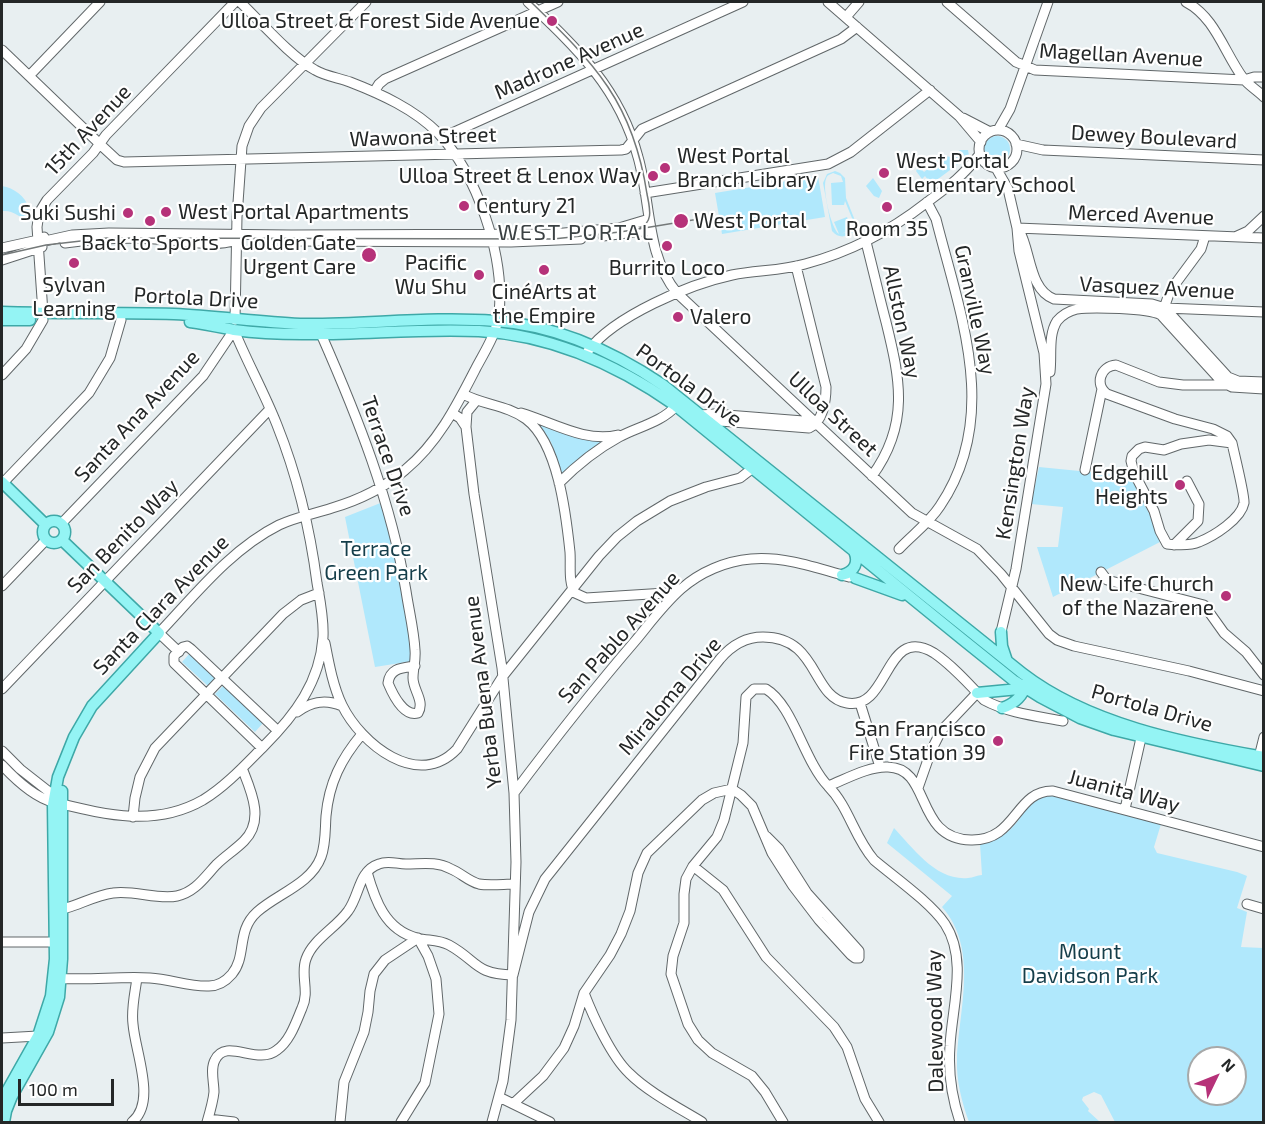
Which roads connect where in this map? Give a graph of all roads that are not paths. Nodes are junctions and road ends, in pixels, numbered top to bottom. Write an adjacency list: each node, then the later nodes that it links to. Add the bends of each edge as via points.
1 (100, 2): 20 (street)
2 (235, 2): 34 (street, 15th Avenue)
3 (240, 2): 17 (street, Santa Clara Avenue)
4 (366, 2): 17 (street)
5 (528, 2): 13 (street, Ulloa Street)
6 (558, 2): 13 (street)
7 (743, 2): 19 (street, Madrone Avenue)
8 (828, 2): 14 (street)
9 (859, 2): 14 (street)
10 (947, 2): 18 (street, Magellan Avenue)
11 (1048, 2): 18 (street)
12 (1186, 2): 22 (street, via 1209,20)
13 (538, 10): 19 (street, Ulloa Street); 25 (street, via 386,79)
14 (846, 16): 15 (street)
15 (857, 27): 24 (street); 32 (street, Wawona Street, via 841,39 642,129)
16 (2, 50): 20 (street, Wawona Street)
17 (305, 64): 25 (street, Santa Clara Avenue); 40 (street, via 254,118 245,136)
18 (1025, 67): 22 (street, Magellan Avenue); 27 (street)
19 (594, 69): 31 (street, Madrone Avenue); 32 (street, Ulloa Street, via 620,109)
20 (29, 76): 34 (street, Wawona Street)
21 (1263, 77): 22 (street, Magellan Avenue)
22 (1244, 80): 23 (street, Magellan Avenue); 26 (street)
23 (1263, 86)
24 (930, 90): 28 (street); 46 (street, via 851,152 828,164)
25 (374, 92): 31 (street, Santa Clara Avenue, via 417,116)
26 (1263, 98)
27 (1010, 110): 29 (street); 30 (street)
28 (959, 116): 29 (street); 33 (street)
29 (994, 131): 30 (street); 33 (street)
30 (1009, 134): 35 (street)
31 (443, 139): 37 (street, Santa Clara Avenue)
32 (633, 140): 37 (street, Wawona Street, via 621,150); 46 (street, Ulloa Street)
33 (981, 142): 38 (street)
34 (100, 144): 40 (street, Wawona Street, via 117,160 127,163); 58 (street, 15th Avenue, via 42,208 37,222)
35 (1016, 144): 36 (street, Dewey Boulevard); 39 (street)
36 (1043, 150): 39 (street, Dewey Boulevard); 41 (street, Dewey Boulevard)
37 (454, 154): 40 (street, Wawona Street); 55 (street, Santa Clara Avenue, via 476,195)
38 (980, 154): 43 (street); 44 (street)
39 (1016, 157): 42 (street)
40 (241, 160): 53 (street)
41 (1263, 160)
42 (1008, 166): 43 (street); 45 (street, Kensington Way)
43 (992, 167): 44 (street); 45 (street, Kensington Way)
44 (961, 177): 47 (street)
45 (1008, 189): 50 (street, Kensington Way)
46 (645, 193): 49 (street, Ulloa Street)
47 (927, 202): 57 (street); 101 (street, Granville Way, via 936,219 965,332 973,388 970,428 960,465 946,497)
48 (1263, 216): 54 (street, via 1248,231)
49 (649, 219): 51 (street, Ulloa Street); 55 (street, via 630,226 586,232)
50 (1017, 228): 52 (street, Merced Avenue); 63 (street, Kensington Way, via 1036,283); 83 (street, Kensington Way, via 1018,251 1044,353)
51 (651, 230): 55 (street, via 568,240); 62 (street, Ulloa Street, via 662,270)
52 (1205, 236): 54 (street, Merced Avenue); 64 (street, via 1201,249 1170,291)
53 (236, 237): 55 (street); 55 (street, via 243,230 261,230); 58 (street); 58 (street, via 109,233); 71 (street)
54 (1233, 237): 56 (street, Merced Avenue)
55 (491, 238): 70 (street, Santa Clara Avenue, via 499,283)
56 (1263, 238)
57 (866, 242): 61 (street); 95 (street, Allston Way, via 899,384 895,429)
58 (38, 244): 59 (street); 60 (street); 67 (street, 15th Avenue)
59 (2, 248)
60 (2, 260)
61 (796, 266): 62 (street, via 732,275); 88 (street, via 825,387 825,406)
62 (677, 293): 74 (street, via 623,321); 88 (street, Ulloa Street)
63 (1048, 297): 64 (street, Vasquez Avenue, via 1152,304)
64 (1163, 311): 66 (street, Vasquez Avenue); 76 (street, via 1228,377); 77 (street); 83 (street, Vasquez Avenue, via 1085,309 1062,316 1052,336)
65 (2, 312): 67 (main road, Portola Drive)
66 (1263, 312)
67 (43, 316): 68 (main road, Portola Drive); 69 (main road, Portola Drive); 71 (main road, Portola Drive, via 171,314); 75 (street, via 32,341)
68 (2, 320)
69 (121, 321): 71 (main road, Portola Drive); 97 (street, via 110,358 93,387)
70 (498, 321): 71 (main road, Portola Drive); 72 (street, Santa Clara Avenue); 74 (main road, Portola Drive, via 545,330)
71 (234, 325): 73 (main road, Portola Drive); 84 (street); 103 (street, Santa Ana Avenue, via 202,376)
72 (494, 332): 73 (main road, Portola Drive); 74 (main road, Portola Drive); 80 (street, Santa Clara Avenue)
73 (321, 334): 99 (street, Terrace Drive)
74 (589, 350): 82 (main road, Portola Drive); 87 (main road, Portola Drive, via 651,377)
75 (2, 375)
76 (1263, 382)
77 (1227, 385): 78 (street, via 1172,384 1116,364 1102,372); 79 (street)
78 (1102, 389): 92 (street, via 1162,415 1213,429); 94 (street)
79 (1263, 389)
80 (463, 394): 81 (street); 86 (street, Santa Clara Avenue)
81 (476, 401): 85 (street); 90 (street, via 467,412)
82 (676, 406): 91 (street, via 663,417); 93 (main road, Portola Drive)
83 (1044, 406): 115 (street, Kensington Way)
84 (270, 409): 100 (street); 113 (street, San Benito Way)
85 (510, 410): 91 (street, via 584,435 602,437); 98 (street, via 543,437)
86 (452, 413): 90 (street); 99 (street, Santa Clara Avenue, via 425,452)
87 (701, 415): 88 (street); 89 (main road, Portola Drive)
88 (816, 422): 89 (street, via 809,428 720,421); 95 (street, Ulloa Street)
89 (712, 424): 109 (main road, Portola Drive)
90 (466, 427): 129 (street, Yerba Buena Avenue)
91 (630, 432): 98 (street, via 594,453)
92 (1232, 443): 106 (street, via 1244,493 1239,514 1198,542); 106 (street, via 1209,440 1164,450 1145,447 1132,456 1134,473 1160,531 1167,543)
93 (753, 468): 108 (main road, Portola Drive); 117 (street, via 740,478 681,496 637,521 608,546)
94 (1085, 470)
95 (872, 476): 101 (street, Ulloa Street)
96 (1187, 482): 106 (street, via 1199,504 1198,521)
97 (2, 483): 102 (main road)
98 (558, 483): 117 (street, via 568,534)
99 (382, 487): 100 (street, Santa Clara Avenue); 126 (street, Terrace Drive, via 400,553)
100 (305, 515): 118 (street); 121 (street, Santa Clara Avenue, via 277,526 239,552)
101 (927, 522): 107 (street, Granville Way); 115 (street, Ulloa Street, via 978,549)
102 (45, 524): 103 (main road, via 53,520); 104 (main road, via 42,532)
103 (61, 524): 105 (main road, via 65,532)
104 (46, 540): 105 (main road); 114 (street)
105 (62, 540): 113 (main road)
106 (1174, 545)
107 (899, 549)
108 (853, 550): 109 (main road, Portola Drive); 111 (main road, via 855,567)
109 (878, 563): 112 (main road, via 866,577); 119 (main road, Portola Drive); 123 (main road, Portola Drive)
110 (1101, 572): 128 (street, via 1107,580 1204,605)
111 (842, 575): 112 (street, San Pablo Avenue); 116 (street, San Pablo Avenue, via 787,561 751,559 719,566)
112 (855, 578): 119 (main road)
113 (105, 581): 121 (main road); 133 (street, San Benito Way)
114 (2, 586)
115 (1011, 586): 120 (street, Kensington Way); 134 (street, Ulloa Street, via 1043,627 1065,644)
116 (681, 588): 117 (street, via 666,593 586,598); 156 (street, San Pablo Avenue, via 583,702)
117 (572, 589): 129 (street)
118 (319, 593): 122 (street); 130 (street, via 292,606)
119 (920, 605): 131 (main road, Portola Drive)
120 (1001, 632): 123 (main road, via 994,643); 125 (main road)
121 (159, 633): 124 (street); 157 (main road, Santa Clara Avenue, via 92,706 74,737)
122 (323, 635): 138 (street); 140 (street, via 313,680)
123 (984, 642): 125 (main road, Portola Drive)
124 (178, 652): 130 (street, via 189,647); 136 (street, via 174,663)
125 (1007, 661): 127 (main road, Portola Drive)
126 (415, 666): 126 (street, Terrace Drive, via 394,670 388,683 409,714 418,713 421,708 414,685)
127 (1022, 673): 131 (main road); 132 (main road, Portola Drive)
128 (1263, 675): 134 (street)
129 (503, 676): 144 (street, via 457,749 436,763 420,765 398,760); 156 (street, Yerba Buena Avenue)
130 (222, 678): 136 (street); 143 (street)
131 (1026, 688): 132 (main road); 135 (main road); 139 (main road, via 1016,701); 141 (main road, Portola Drive)
132 (1044, 688): 149 (main road, Portola Drive, via 1088,711 1136,728)
133 (2, 689)
134 (1262, 691)
135 (977, 693): 137 (street, via 935,654 913,648 894,658 878,688); 139 (street); 154 (street, via 941,731)
136 (206, 695): 147 (street); 159 (street, via 149,758 136,787)
137 (860, 702): 151 (street); 168 (street, Miraloma Drive, via 845,703 831,695 809,659 786,641 758,637 732,646 552,869)
138 (342, 706): 140 (street, via 320,701); 144 (street)
139 (1002, 708): 142 (street)
140 (293, 715): 143 (street)
141 (1080, 718): 142 (main road); 145 (main road, Portola Drive)
142 (1063, 721)
143 (278, 731): 147 (street)
144 (362, 734): 174 (street, via 346,754 332,783 324,847 318,864 307,877 249,921 237,966 230,976 211,986)
145 (1141, 738): 149 (main road, Portola Drive); 158 (street)
146 (1263, 742): 149 (street)
147 (262, 748): 152 (street)
148 (2, 751): 157 (street)
149 (1262, 760)
150 (2, 765): 157 (street, via 24,785)
151 (880, 767): 153 (street); 154 (street, Juanita Way, via 902,770)
152 (242, 768): 159 (street, via 192,806); 167 (street, via 256,808 254,824 247,838 201,883 172,897 133,892 100,896)
153 (828, 786): 155 (street, Dalewood Way, via 816,772 776,697 759,688 746,698 743,743); 192 (street, Dalewood Way, via 866,851 931,908 950,934 956,984 949,1060)
154 (918, 788): 158 (street, Juanita Way, via 936,824 952,836 971,840 999,832 1038,792 1064,793)
155 (732, 789): 160 (street, via 752,806); 162 (street, via 717,837); 175 (street, via 702,800 647,853 621,934)
156 (514, 793): 164 (street, Yerba Buena Avenue)
157 (56, 799): 159 (street, via 94,812); 167 (main road, Santa Clara Avenue)
158 (1125, 809): 161 (street, Juanita Way)
159 (133, 817)
160 (765, 835): 160 (street, via 801,898 851,955 859,958 859,951 812,898)
161 (1263, 847)
162 (693, 866): 190 (street, via 684,887 685,914 673,956 673,982 698,1040 719,1058 752,1076); 191 (street, via 723,890 766,957 834,1027 847,1047 865,1098)
163 (367, 872): 164 (street, via 384,862 433,863 481,884); 169 (street, via 377,904 387,918 401,931); 181 (street, via 348,911 307,956 304,1004 284,1044 266,1056 230,1050 215,1058 213,1103)
164 (515, 884): 168 (street, Yerba Buena Avenue)
165 (1247, 904): 166 (street)
166 (1263, 909)
167 (58, 910): 171 (main road, Santa Clara Avenue)
168 (520, 933): 172 (street, Yerba Buena Avenue)
169 (418, 938): 172 (street, via 450,945 485,972); 185 (street, via 385,960 374,974 364,1032 344,1082); 186 (street, via 436,979 439,1014 425,1083)
170 (2, 942): 171 (street)
171 (58, 942): 173 (main road, Santa Clara Avenue)
172 (513, 975): 178 (street, Yerba Buena Avenue, via 510,1037)
173 (57, 978): 174 (street); 176 (main road); 182 (main road, via 57,1007 48,1032 12,1096)
174 (137, 978): 183 (street, via 132,1023 145,1101)
175 (584, 993): 180 (street, via 558,1058); 189 (street, via 624,1068 636,1080)
176 (38, 1036): 177 (street); 179 (main road)
177 (2, 1038)
178 (499, 1097): 180 (street); 187 (street, Yerba Buena Avenue)
179 (2, 1100)
180 (514, 1103): 188 (street)
181 (207, 1121): 184 (street)
182 (4, 1122)
183 (132, 1122)
184 (234, 1122)
185 (340, 1122)
186 (401, 1122)
187 (492, 1122)
188 (550, 1122)
189 (702, 1122)
190 (783, 1122)
191 (879, 1122)
192 (960, 1122)

